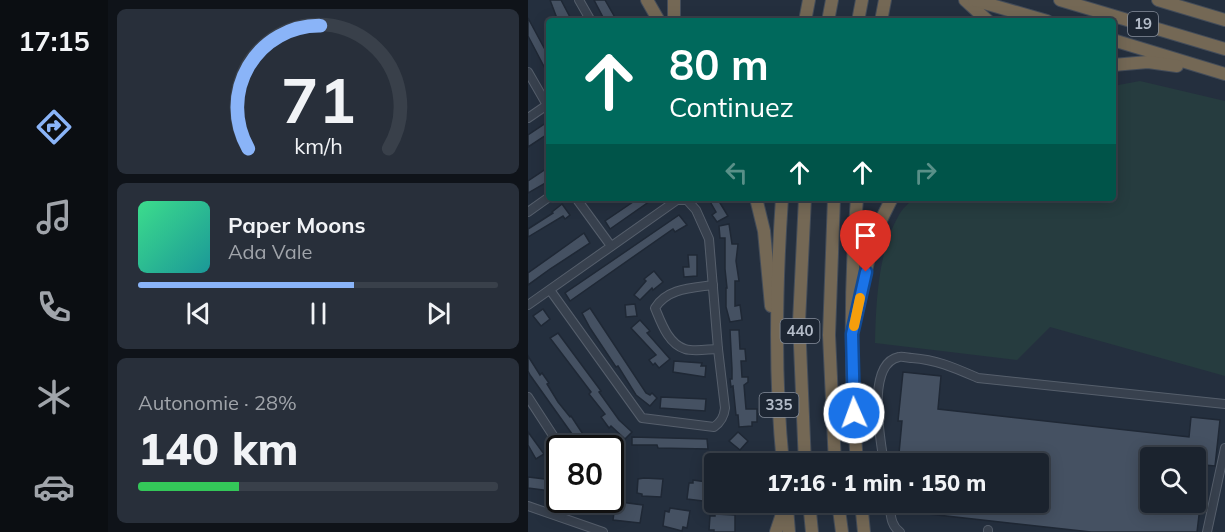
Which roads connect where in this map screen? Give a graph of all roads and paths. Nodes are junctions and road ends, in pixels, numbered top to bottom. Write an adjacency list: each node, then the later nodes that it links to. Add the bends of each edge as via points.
1 (579, 0): 12 (street)
2 (647, 0): 13 (highway)
3 (674, 0): 14 (highway)
4 (809, 0): 15 (highway)
5 (832, 0): 16 (highway)
6 (862, 0): 17 (highway)
7 (885, 0): 18 (highway)
8 (965, 0): 19 (highway)
9 (974, 0): 20 (highway)
10 (1060, 0): 23 (highway, 19)
11 (1158, 0): 21 (highway, 19)
12 (589, 18)
13 (657, 18)
14 (674, 18)
15 (804, 18)
16 (829, 18)
17 (859, 18)
18 (882, 18)
19 (985, 18)
20 (1037, 18)
21 (1225, 20)
22 (1116, 41): 26 (highway)
23 (1225, 49)
24 (1116, 65): 26 (highway, via 1161,62)
25 (528, 72): 27 (street)
26 (1225, 75)
27 (546, 103)
28 (546, 106): 29 (street)
29 (528, 118)
30 (546, 199): 40 (street)
31 (578, 201): 41 (street)
32 (676, 201): 41 (street)
33 (688, 201): 42 (street, via 709,239)
34 (757, 201): 46 (highway, 335, via 764,231)
35 (782, 201): 46 (highway)
36 (805, 201): 53 (highway, 440, via 800,330)
37 (834, 201): 54 (highway, 440, via 829,335)
38 (857, 201): 45 (highway)
39 (890, 201): 45 (highway, via 874,234)
40 (528, 212)
41 (611, 246): 43 (street)
42 (713, 285): 47 (street); 47 (street, via 677,290 660,299 655,308 675,343 686,350)
43 (550, 290): 44 (street); 47 (street, via 642,418 714,428 725,408)
44 (528, 305)
45 (852, 334): 55 (highway)
46 (777, 346): 52 (highway, 335)
47 (718, 349)
48 (528, 397): 50 (street)
49 (1225, 404): 56 (street, via 978,378 941,362 899,357 888,363 878,391)
50 (553, 435)
51 (1225, 448): 73 (street)
52 (782, 453)
53 (805, 453)
54 (834, 453)
55 (857, 453)
56 (883, 453)
57 (528, 506): 65 (street)
58 (562, 513): 65 (street)
59 (782, 513): 67 (highway)
60 (787, 513): 68 (highway)
61 (810, 513): 69 (highway)
62 (839, 513): 70 (highway)
63 (862, 513): 71 (highway)
64 (891, 513): 72 (street, via 895,529)
65 (561, 518): 66 (street)
66 (603, 532)
67 (776, 532)
68 (789, 532)
69 (812, 532)
70 (842, 532)
71 (864, 532)
72 (900, 532)
73 (1207, 532)

